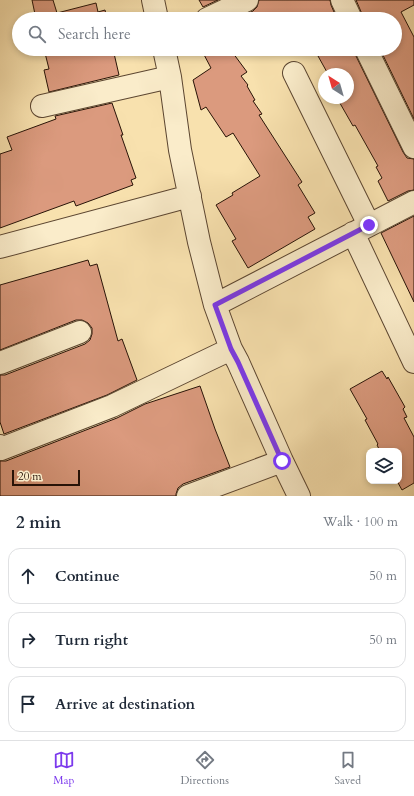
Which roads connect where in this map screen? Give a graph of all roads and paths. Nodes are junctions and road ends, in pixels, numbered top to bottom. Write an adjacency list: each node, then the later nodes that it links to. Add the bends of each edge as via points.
1 (153, 0): 4 (street)
2 (247, 0): 5 (street)
3 (342, 0): 6 (street)
4 (156, 12)
5 (222, 12)
6 (348, 12)
7 (166, 56): 10 (street)
8 (369, 56): 12 (street)
9 (294, 73): 15 (street)
10 (170, 77): 11 (street); 13 (street, via 180,150)
11 (42, 106)
12 (414, 147)
13 (190, 196): 16 (street); 17 (street)
14 (414, 202): 15 (street)
15 (361, 229): 17 (street); 20 (street)
16 (0, 247)
17 (215, 305): 19 (street)
18 (80, 332): 21 (street)
19 (231, 349): 22 (street, via 112,406); 23 (street)
20 (414, 362)
21 (0, 363)
22 (0, 448)
23 (282, 461): 24 (street); 25 (street)
24 (188, 496)
25 (299, 496)

